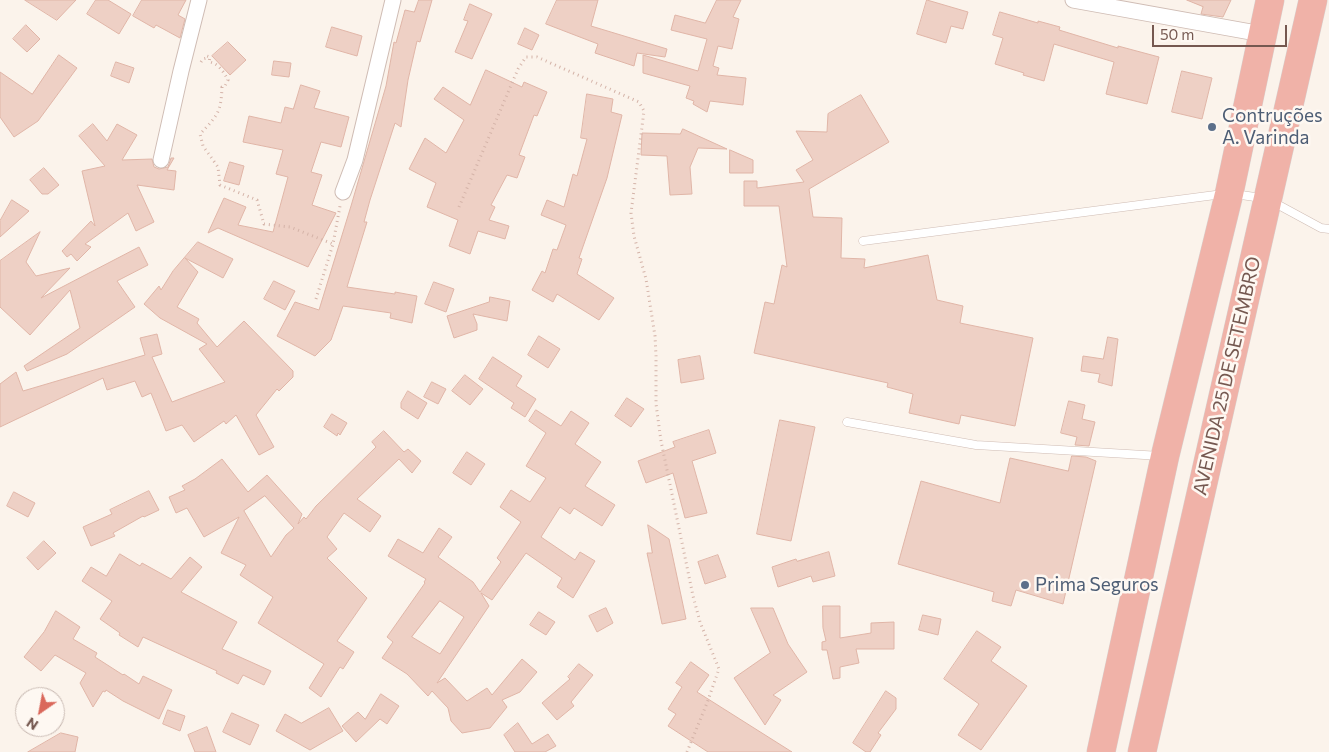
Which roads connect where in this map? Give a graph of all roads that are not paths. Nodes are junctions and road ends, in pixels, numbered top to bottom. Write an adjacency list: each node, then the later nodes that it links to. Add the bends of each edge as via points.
1 (199, 0): 7 (street)
2 (393, 0): 8 (street, via 355,160)
3 (1073, 0): 6 (street)
4 (1270, 0): 6 (highway)
5 (1313, 0): 10 (highway, AVENIDA 25 DE SETEMBRO)
6 (1262, 34): 9 (highway)
7 (161, 160)
8 (343, 192)
9 (1229, 194): 10 (lane); 12 (lane); 14 (highway)
10 (1267, 198): 11 (lane, via 1321,228); 16 (highway, AVENIDA 25 DE SETEMBRO)
11 (1329, 229)
12 (863, 242)
13 (848, 422): 14 (lane, via 976,445)
14 (1165, 456): 15 (highway)
15 (1101, 752)
16 (1142, 752)

